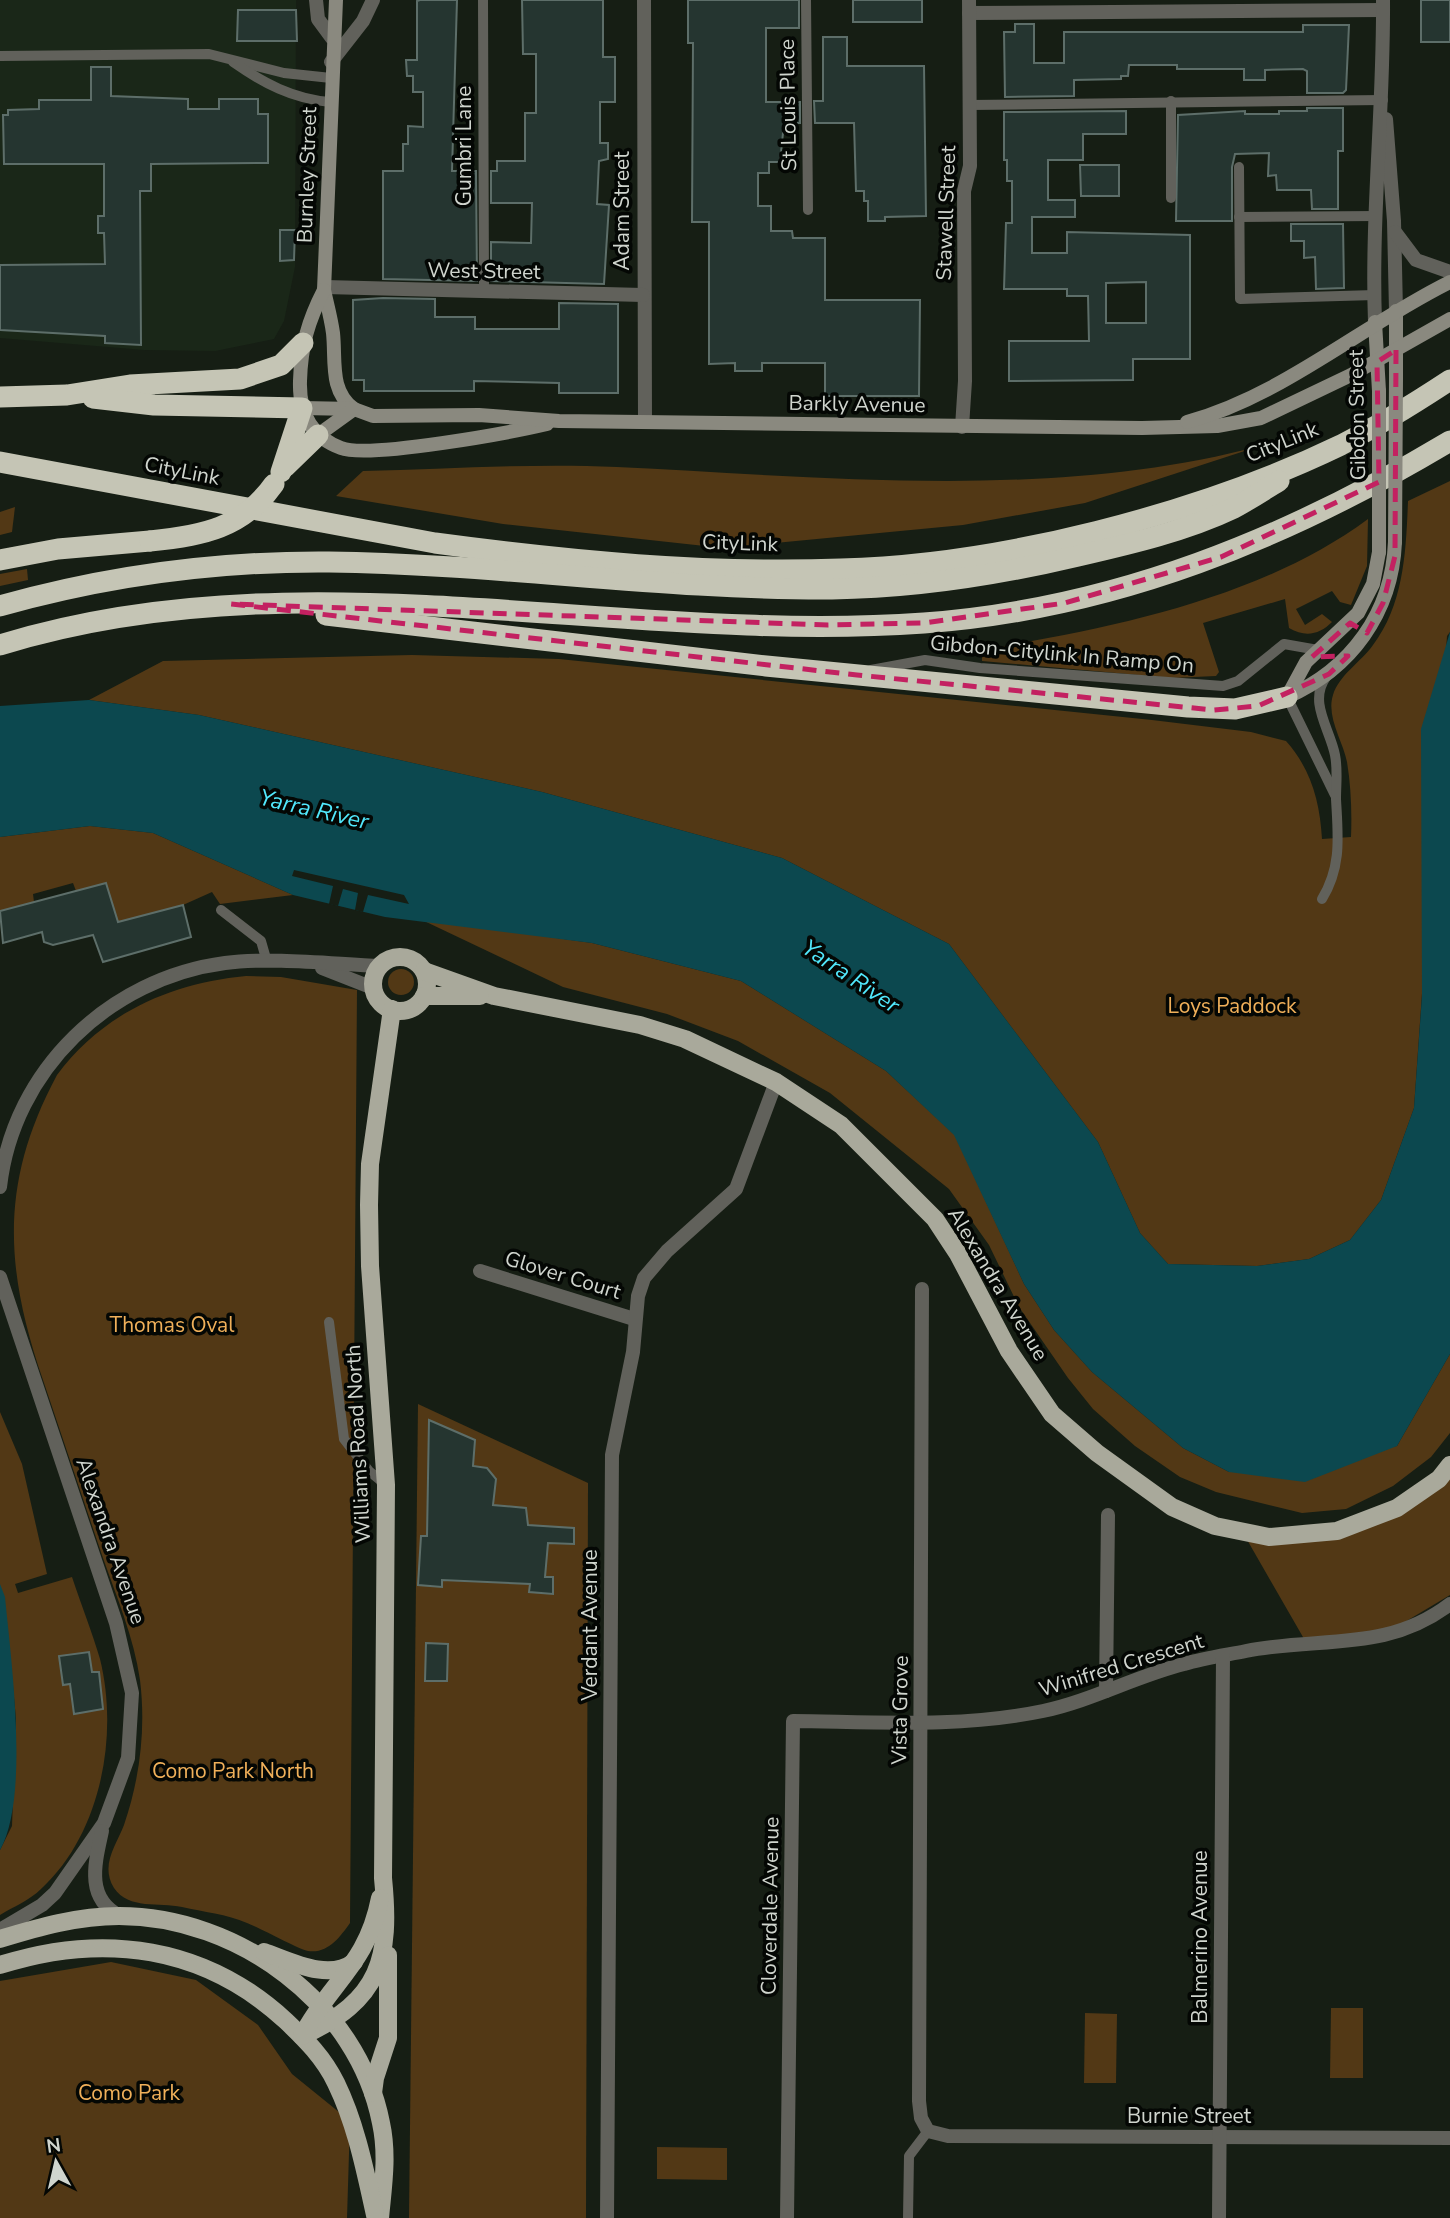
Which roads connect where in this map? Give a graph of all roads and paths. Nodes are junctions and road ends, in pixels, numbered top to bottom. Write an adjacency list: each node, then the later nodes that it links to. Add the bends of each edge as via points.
1 (316, 0): 9 (street, Burnley Street, via 318,19)
2 (335, 0): 9 (main road, Burnley Street)
3 (373, 0): 12 (street)
4 (483, 0): 27 (lane, Gumbri Lane)
5 (644, 0): 28 (street, Adam Street)
6 (806, 0): 20 (lane, St Louis Place)
7 (1383, 5): 8 (street); 14 (street, Gibdon Street)
8 (969, 6): 17 (street, Stawell Street)
9 (332, 38): 12 (main road, Burnley Street)
10 (0, 56): 11 (lane)
11 (224, 56): 13 (lane, via 284,73); 16 (lane, via 282,90)
12 (331, 62): 13 (main road, Burnley Street)
13 (331, 78): 16 (main road, Burnley Street)
14 (1383, 100): 15 (lane); 21 (street, Gibdon Street, via 1376,157); 23 (street, Gibdon Street)
15 (1171, 101): 17 (lane); 19 (lane)
16 (330, 103): 26 (main road, Burnley Street)
17 (969, 105): 43 (street, Stawell Street)
18 (1238, 167): 22 (lane)
19 (1171, 198)
20 (808, 210)
21 (1377, 216): 22 (lane); 29 (street, Gibdon Street)
22 (1239, 217): 29 (lane, via 1240,299)
23 (1394, 230): 24 (street, via 1416,260); 30 (street, Gibdon Street)
24 (1450, 272)
25 (1450, 282): 30 (main road, Barkly Avenue)
26 (324, 288): 27 (street, West Street); 33 (main road, Burnley Street); 40 (main road, Burnley Street, via 337,386)
27 (484, 291): 28 (street, West Street)
28 (643, 295): 42 (street, Adam Street)
29 (1375, 295): 32 (street, Gibdon Street)
30 (1396, 311): 32 (main road, Barkly Avenue); 34 (main road, Gibdon Street)
31 (1450, 319): 34 (main road, Barkly Avenue)
32 (1376, 322): 35 (main road, Gibdon Street); 44 (main road, Barkly Avenue, via 1242,403)
33 (303, 343): 37 (highway, via 285,363 248,378 130,385); 39 (main road, Burnley Street)
34 (1396, 351): 35 (main road, Barkly Avenue); 54 (main road, Gibdon Street, bridge, via 1395,542 1386,596)
35 (1377, 362): 44 (main road, Barkly Avenue, via 1261,418); 53 (main road, Gibdon Street, bridge, via 1379,552 1371,589)
36 (1450, 380): 47 (highway, CityLink)
37 (67, 395): 38 (highway); 39 (highway, via 154,405)
38 (0, 397)
39 (302, 408): 40 (main road, Barkly Avenue); 45 (main road); 49 (highway)
40 (354, 409): 41 (main road, Barkly Avenue, via 373,416 479,415); 45 (main road)
41 (559, 421): 42 (main road, Barkly Avenue); 45 (main road, Barkly Avenue, via 508,433 373,450 346,450)
42 (645, 422): 43 (main road, Barkly Avenue)
43 (962, 427): 44 (main road, Barkly Avenue)
44 (1155, 428)
45 (318, 435): 49 (highway)
46 (1450, 440): 51 (highway, via 1356,495 1221,557 1065,603 976,618 875,625 778,624 405,606)
47 (1341, 444): 48 (highway, CityLink, via 1203,498 1065,538 975,556 842,569 597,562 486,550); 52 (highway, via 1233,508 1178,528 1042,564 957,579 834,589 781,588 396,564 252,564 103,581)
48 (0, 461)
49 (278, 478): 50 (highway, bridge, via 253,509 226,527 199,536 58,549)
50 (0, 560)
51 (231, 604): 55 (highway, via 114,617); 59 (highway)
52 (0, 606)
53 (1350, 623): 54 (main road); 56 (main road, Gibdon Street)
54 (1367, 633): 57 (main road, Gibdon Street)
55 (0, 645)
56 (1318, 650): 57 (main road); 59 (lane, Gibdon-Citylink In Ramp On, via 1281,645 1238,681 1223,686 925,660); 60 (main road, Gibdon Street)
57 (1348, 656): 58 (main road, Gibdon Street)
58 (1329, 674): 60 (main road, Gibdon Street); 61 (lane, via 1319,696 1335,754)
59 (857, 675): 60 (highway, via 1214,710 1258,706)
60 (1287, 697): 61 (lane)
61 (1336, 799): 62 (lane, via 1337,863)
62 (1322, 899)
63 (220, 910): 64 (lane, via 261,941)
64 (267, 962): 65 (street); 73 (street, via 227,962 182,971 115,1002 89,1022 35,1086 9,1144)
65 (310, 963): 66 (street); 68 (street)
66 (380, 965): 67 (main road, via 404,957); 68 (main road)
67 (424, 971): 69 (main road); 70 (main road, Alexandra Avenue)
68 (373, 988): 71 (main road, via 379,1001)
69 (424, 996): 70 (main road, Alexandra Avenue); 71 (main road, via 409,1009)
70 (494, 996): 72 (main road, Alexandra Avenue, via 640,1025 724,1056)
71 (391, 1009): 80 (main road, Williams Road North, via 370,1164 369,1205)
72 (776, 1082): 77 (street, Verdant Avenue, via 736,1189 653,1266 644,1278); 79 (main road, Alexandra Avenue, via 841,1125 935,1219 1009,1351 1052,1414 1172,1507 1215,1526 1269,1537 1337,1531 1397,1508 1439,1479)
73 (0, 1187)
74 (480, 1271): 77 (street, Glover Court)
75 (0, 1277): 86 (street, Alexandra Avenue, via 129,1671 128,1758)
76 (922, 1289): 85 (street, Vista Grove)
77 (634, 1319): 103 (street, Verdant Avenue, via 633,1352 612,1455)
78 (329, 1322): 80 (lane, via 344,1439)
79 (1450, 1465)
80 (386, 1485): 87 (main road, Williams Road North)
81 (1108, 1515): 84 (street)
82 (1450, 1604): 83 (street, Winifred Crescent, via 1412,1627 1378,1638 1277,1646)
83 (1223, 1656): 84 (street, Winifred Crescent); 100 (street, Balmerino Avenue)
84 (1106, 1690): 85 (street, Winifred Crescent, via 1034,1713)
85 (920, 1723): 99 (street, Vista Grove, via 919,2101); 104 (street, Cloverdale Avenue, via 793,1721)
86 (104, 1823): 88 (street, Alexandra Avenue, via 95,1883 102,1904); 90 (street, Alexandra Avenue, via 55,1893)
87 (383, 1878): 89 (main road, Williams Road North); 93 (main road, Williams Road North, via 375,1919)
88 (120, 1916): 91 (main road, via 58,1922); 92 (main road, via 192,1926)
89 (387, 1926): 96 (main road, Williams Road North, via 379,1969); 98 (main road, via 388,2035)
90 (0, 1930)
91 (0, 1939)
92 (231, 1940): 93 (main road, via 321,1970 346,1968); 95 (main road, via 279,1970)
93 (361, 1954): 95 (main road, Williams Road North)
94 (0, 1965): 97 (main road, via 53,1950 122,1948 160,1953 227,1978 268,2005)
95 (320, 2005): 96 (main road); 97 (main road, Williams Road North)
96 (333, 2020): 97 (main road, Williams Road North); 98 (main road, via 355,2053)
97 (302, 2036): 102 (main road, via 325,2062 342,2097)
98 (373, 2096): 102 (main road, via 385,2158)
99 (928, 2131): 100 (street, Burnie Street, via 948,2136); 105 (lane, via 909,2156)
100 (1219, 2138): 101 (street, Burnie Street); 106 (street, Balmerino Avenue)
101 (1450, 2138)
102 (378, 2218)
103 (607, 2218)
104 (787, 2218)
105 (908, 2218)
106 (1219, 2218)

